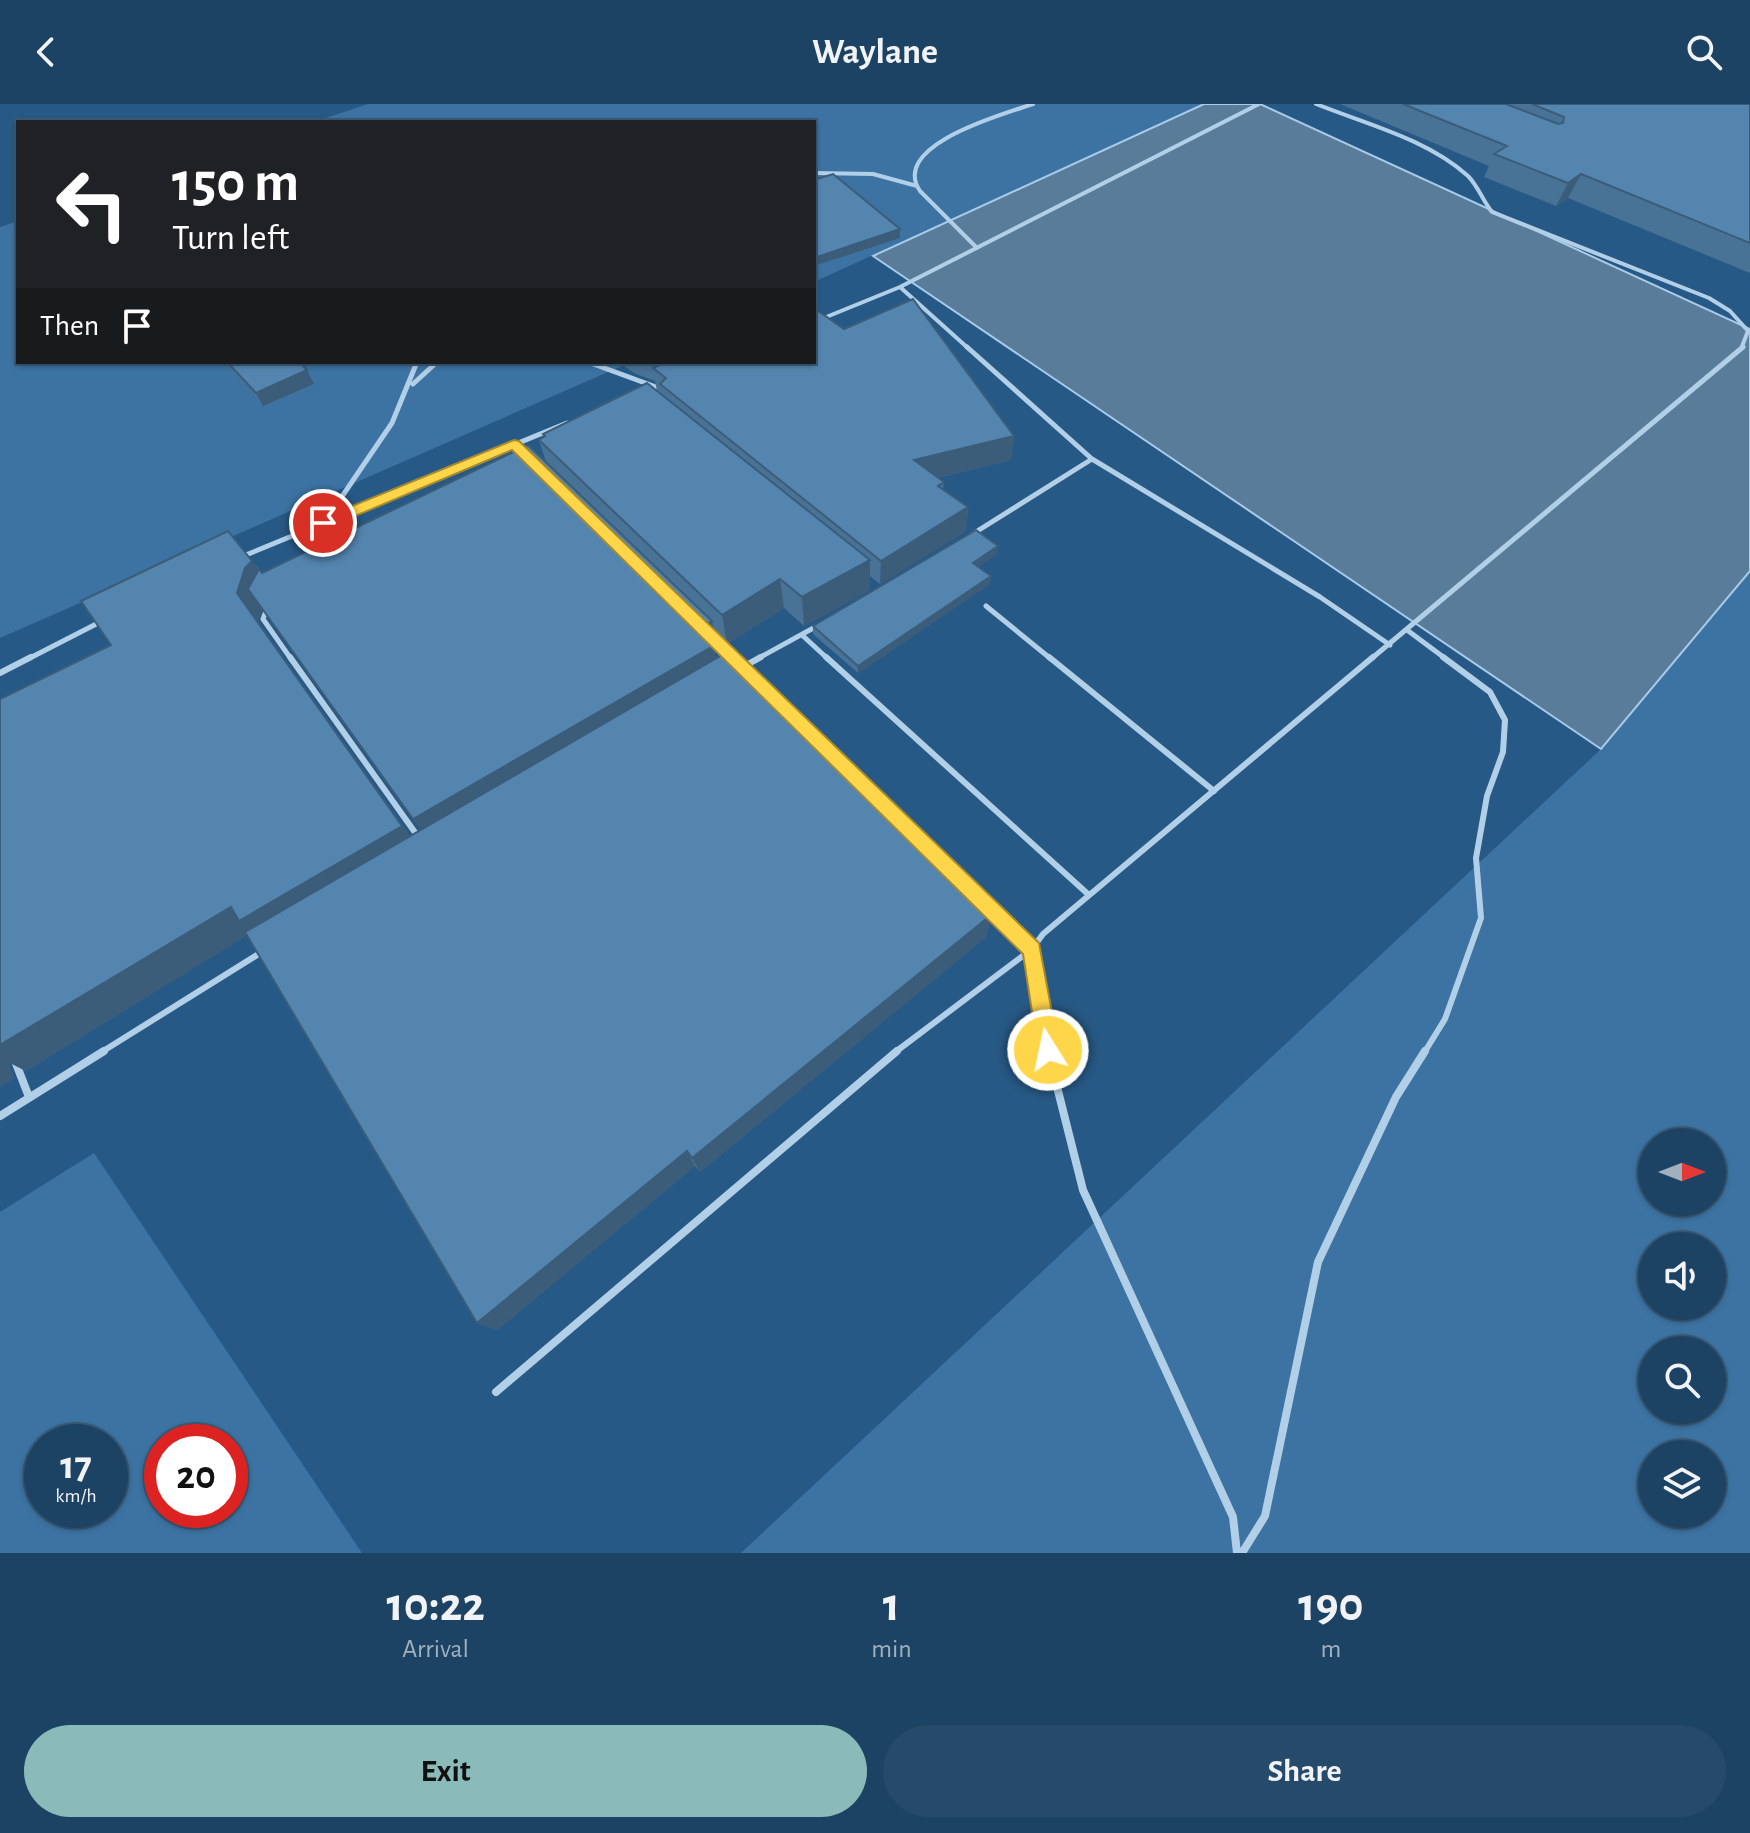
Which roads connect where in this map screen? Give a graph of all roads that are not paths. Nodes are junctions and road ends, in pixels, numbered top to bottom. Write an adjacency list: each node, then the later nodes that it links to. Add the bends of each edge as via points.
1 (1033, 104): 5 (lane, via 944,138 920,155 913,172)
2 (1259, 104): 6 (lane)
3 (1316, 104): 12 (lane, via 1448,160 1471,179 1492,212 1709,298)
4 (816, 173): 5 (lane, via 873,174)
5 (917, 186): 6 (lane)
6 (977, 248): 7 (lane)
7 (900, 287): 9 (lane); 23 (lane)
8 (816, 310): 9 (lane)
9 (823, 318): 11 (lane)
10 (1750, 318): 12 (lane)
11 (816, 321)
12 (1743, 322): 31 (lane, via 1748,331 1744,346)
13 (417, 364): 17 (lane)
14 (435, 364): 17 (lane)
15 (593, 364): 18 (lane)
16 (668, 382): 18 (lane)
17 (413, 384): 24 (lane, via 357,478)
18 (656, 387): 19 (lane)
19 (647, 390)
20 (569, 422): 21 (lane)
21 (514, 444): 22 (lane); 24 (lane)
22 (525, 455)
23 (1092, 459): 25 (lane); 34 (lane)
24 (323, 523): 26 (lane)
25 (959, 543)
26 (229, 562)
27 (271, 599): 39 (lane, via 263,619)
28 (986, 606): 38 (lane)
29 (108, 618): 36 (lane)
30 (828, 620): 33 (lane)
31 (1407, 630): 34 (lane); 47 (lane, via 1490,692 1505,720 1503,752 1487,796 1476,858 1481,918 1445,1019 1396,1097 1318,1262 1265,1516)
32 (710, 635): 35 (lane)
33 (802, 635): 35 (lane); 40 (lane)
34 (1390, 645): 38 (lane)
35 (742, 667): 37 (lane); 42 (lane)
36 (0, 673)
37 (729, 675)
38 (1214, 791): 40 (lane)
39 (421, 841)
40 (1089, 895): 42 (lane)
41 (277, 943): 44 (lane)
42 (1032, 949): 46 (lane, via 864,1076); 47 (lane, via 1048,1050 1083,1190 1233,1517)
43 (12, 1053): 44 (lane)
44 (29, 1097): 45 (lane)
45 (0, 1116)
46 (496, 1392)
47 (1240, 1553)

